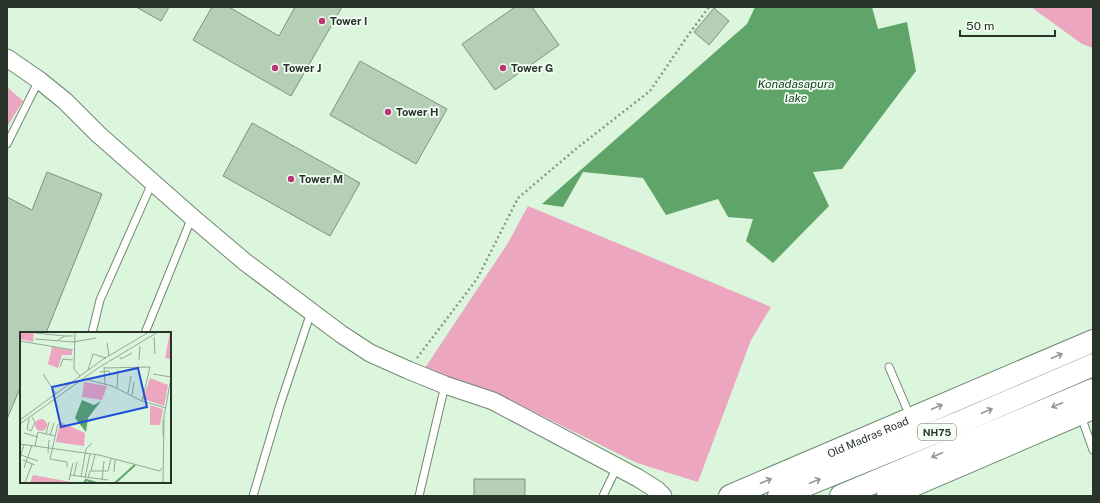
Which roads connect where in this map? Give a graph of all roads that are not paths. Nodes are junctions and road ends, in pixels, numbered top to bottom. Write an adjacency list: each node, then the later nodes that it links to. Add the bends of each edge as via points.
1 (7, 58): 2 (street)
2 (39, 80): 3 (lane); 4 (street)
3 (7, 144)
4 (152, 183): 5 (street); 7 (lane, via 100,300)
5 (192, 218): 6 (street); 8 (lane)
6 (312, 312): 12 (street, via 370,353); 18 (lane, via 280,405)
7 (92, 332)
8 (145, 332)
9 (1093, 341): 15 (main road, Old Madras Road, one-way to 9)
10 (1093, 365): 23 (main road, NH75, one-way to 10)
11 (889, 367): 15 (lane)
12 (445, 385): 17 (street, via 493,401); 19 (lane)
13 (1093, 390): 24 (main road, NH75, one-way to 24)
14 (1086, 410): 16 (lane); 25 (main road)
15 (911, 418): 22 (main road, Old Madras Road, one-way to 15)
16 (1093, 450)
17 (617, 467): 20 (lane); 21 (street)
18 (253, 496)
19 (419, 496)
20 (603, 496)
21 (663, 496)
22 (730, 496)
23 (779, 496)
24 (841, 496)
25 (888, 496)

